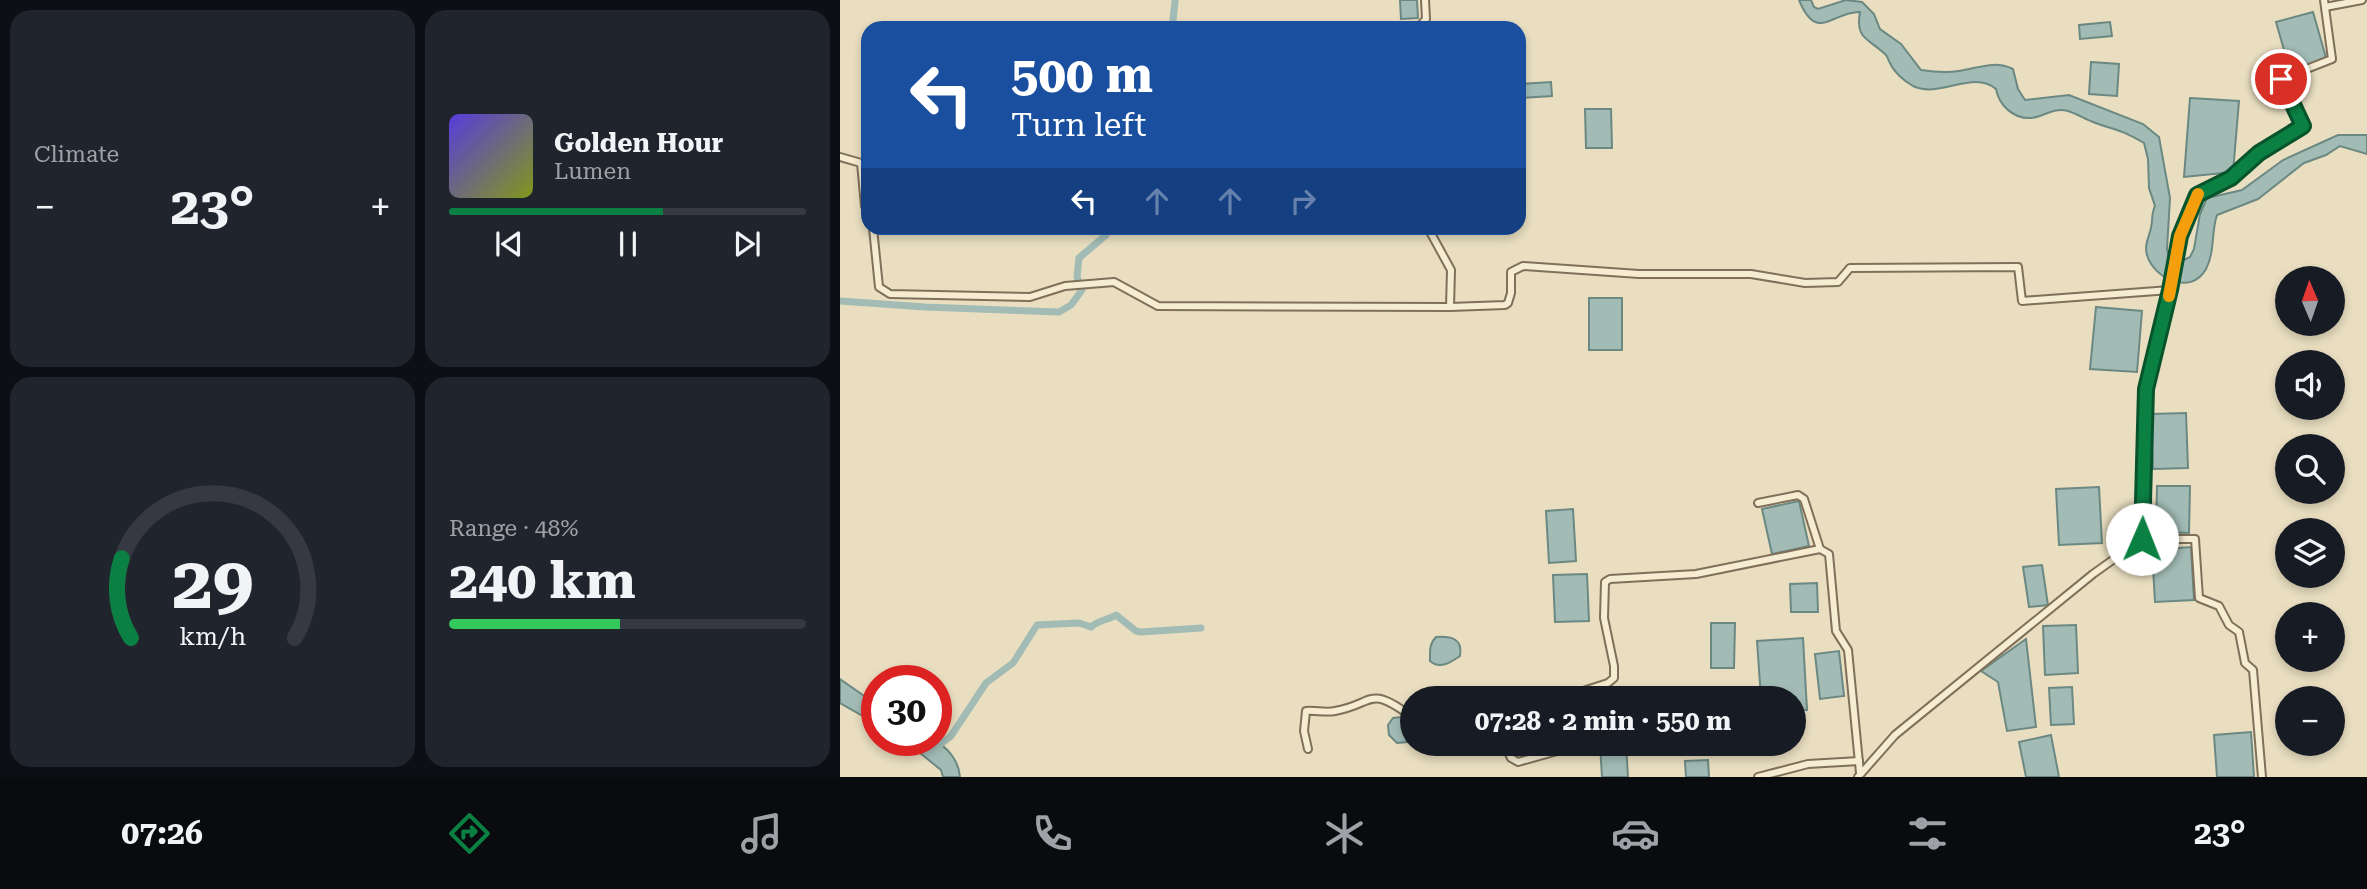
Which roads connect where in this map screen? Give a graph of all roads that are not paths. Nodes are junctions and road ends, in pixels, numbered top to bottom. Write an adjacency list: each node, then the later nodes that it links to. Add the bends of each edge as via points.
1 (1425, 0): 4 (street)
2 (2362, 0): 3 (street)
3 (2324, 3): 9 (street, via 2332,59 2281,79 2303,126 2259,153 2231,178 2197,195 2180,236)
4 (1424, 21)
5 (840, 157): 6 (street)
6 (861, 163)
7 (874, 235): 10 (street, via 879,287 890,294 1030,297 1065,286 1114,282 1158,306)
8 (1432, 235): 10 (street, via 1451,270)
9 (2170, 290): 10 (street, via 2022,302 2018,267 1850,268 1838,282 1805,283 1751,274 1639,274 1523,266 1511,272 1511,293 1505,305); 12 (street, via 2146,389)
10 (1450, 307)
11 (1758, 503): 13 (street, via 1798,495 1804,499)
12 (2142, 539): 20 (street, via 2093,573 1905,727); 22 (street, via 2195,539 2199,598 2219,606 2229,625 2239,632 2245,663 2253,670)
13 (1820, 549): 14 (street, via 1696,574 1605,582 1604,618 1615,666 1614,678); 19 (street, via 1829,554 1836,631 1848,650)
14 (1599, 686)
15 (1400, 708): 16 (street, via 1376,698 1334,711 1306,711)
16 (1308, 750)
17 (1510, 756): 18 (street, via 1518,762)
18 (1540, 756)
19 (1859, 761): 20 (street); 21 (street, via 1808,764)
20 (1859, 775)
21 (1758, 777)
22 (2262, 777)

